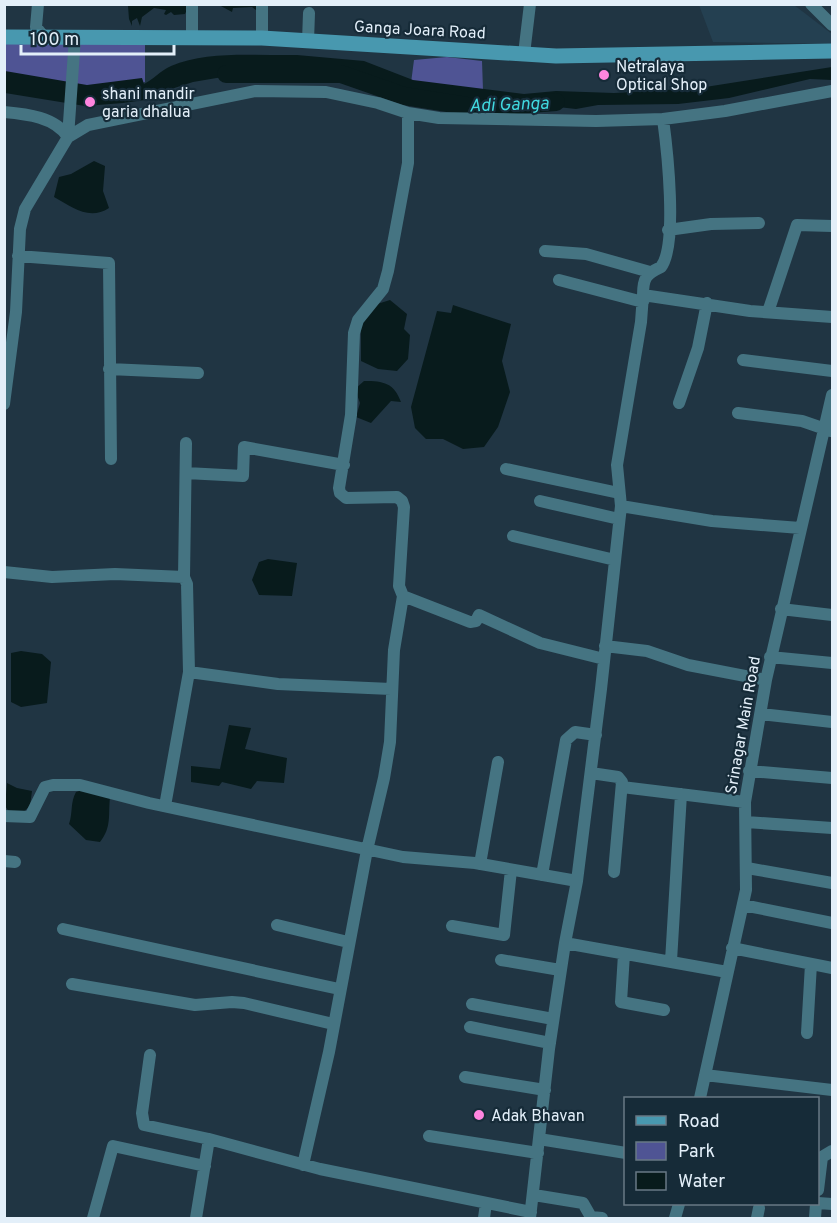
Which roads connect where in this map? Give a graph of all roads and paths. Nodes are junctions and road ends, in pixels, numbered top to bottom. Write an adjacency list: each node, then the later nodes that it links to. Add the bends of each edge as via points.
1 (38, 4): 9 (street, via 36,27)
2 (192, 4): 11 (street)
3 (262, 4): 12 (street)
4 (530, 4): 15 (street)
5 (811, 4): 7 (street)
6 (309, 13): 13 (street)
7 (832, 25)
8 (4, 37): 9 (main road, Ganga Joara Road)
9 (44, 37): 10 (main road, Ganga Joara Road)
10 (75, 37): 11 (main road, Ganga Joara Road); 20 (street)
11 (192, 37): 12 (main road, Ganga Joara Road)
12 (262, 38): 13 (main road, Ganga Joara Road)
13 (308, 40): 15 (main road, Ganga Joara Road)
14 (832, 51): 15 (main road, Ganga Joara Road)
15 (524, 54)
16 (832, 91): 19 (street, via 755,107)
17 (4, 112): 20 (street, via 61,126)
18 (408, 113): 19 (street, via 439,118 561,121); 20 (street, via 326,92 256,91 88,125); 44 (street, via 408,163 388,271 382,289 358,320 354,333 351,415)
19 (663, 118): 23 (street, via 669,178)
20 (68, 137): 25 (street, via 25,209)
21 (759, 223): 23 (street)
22 (832, 226): 30 (street, via 797,225)
23 (668, 230): 26 (street, via 664,262)
24 (545, 251): 26 (street, via 586,254)
25 (18, 256): 32 (street); 34 (street, via 109,263)
26 (650, 272): 28 (street, via 643,280)
27 (559, 280): 28 (street)
28 (643, 298): 29 (street); 47 (street, via 617,465)
29 (707, 303): 30 (street); 38 (street, via 698,348)
30 (768, 312): 31 (street)
31 (832, 317)
32 (8, 344): 39 (street)
33 (743, 360): 35 (street)
34 (109, 369): 36 (street); 43 (street)
35 (832, 371)
36 (198, 373)
37 (832, 395): 41 (street, Srinagar Main Road)
38 (679, 403)
39 (4, 404)
40 (738, 413): 41 (street, via 802,421)
41 (829, 430): 50 (street, Srinagar Main Road)
42 (186, 443): 46 (street)
43 (111, 459)
44 (344, 465): 46 (street, via 244,447 243,476); 55 (street, via 339,488 346,498 397,497 402,501 399,586)
45 (506, 469): 47 (street)
46 (186, 473): 54 (street)
47 (620, 500): 49 (street); 50 (street, via 712,521)
48 (540, 501): 49 (street)
49 (619, 519): 52 (street)
50 (800, 528): 56 (street, Srinagar Main Road)
51 (513, 536): 52 (street)
52 (615, 560): 58 (street)
53 (4, 572): 54 (street, via 52,577)
54 (184, 577): 62 (street)
55 (403, 596): 60 (street, via 470,622 479,615 540,644); 64 (street)
56 (781, 609): 57 (street); 59 (street, Srinagar Main Road)
57 (832, 615)
58 (605, 646): 60 (street); 63 (street, via 647,651 688,665)
59 (770, 657): 61 (street); 63 (street, Srinagar Main Road)
60 (604, 659): 67 (street)
61 (832, 663)
62 (189, 672): 64 (street, via 278,684); 75 (street)
63 (766, 680): 65 (street, Srinagar Main Road)
64 (390, 688): 79 (street, via 390,742)
65 (761, 714): 66 (street); 69 (street, Srinagar Main Road)
66 (832, 722)
67 (596, 735): 70 (street); 84 (street, via 575,732 566,740)
68 (498, 762): 80 (street)
69 (749, 771): 71 (street); 74 (street, Srinagar Main Road)
70 (591, 773): 72 (street, via 618,777); 85 (street)
71 (832, 778)
72 (622, 787): 73 (street); 83 (street)
73 (681, 794): 74 (street); 97 (street)
74 (746, 802): 77 (street, Srinagar Main Road)
75 (165, 806): 76 (street, via 80,785 53,785 40,794 30,817); 79 (street)
76 (4, 816)
77 (746, 822): 78 (street); 81 (street, Srinagar Main Road)
78 (832, 828)
79 (367, 850): 80 (street); 92 (street)
80 (480, 864): 82 (street)
81 (747, 868): 86 (street); 87 (street, Srinagar Main Road)
82 (511, 870): 84 (street); 90 (street, via 504,935)
83 (614, 872)
84 (542, 875): 85 (street)
85 (577, 881): 93 (street)
86 (832, 883)
87 (743, 905): 88 (street); 94 (street, Srinagar Main Road)
88 (832, 923)
89 (277, 925): 92 (street)
90 (452, 926)
91 (63, 929): 103 (street)
92 (348, 942): 103 (street)
93 (565, 943): 95 (street); 100 (street)
94 (732, 948): 98 (street); 101 (street, Srinagar Main Road)
95 (624, 954): 97 (street); 105 (street, via 621,1002)
96 (501, 960): 100 (street)
97 (671, 961): 101 (street)
98 (811, 964): 99 (street); 109 (street)
99 (832, 968)
100 (560, 970): 106 (street)
101 (727, 972): 112 (street, Srinagar Main Road)
102 (72, 984): 107 (street, via 195,1005 244,1003)
103 (339, 989): 107 (street)
104 (472, 1004): 106 (street)
105 (664, 1010)
106 (553, 1019): 110 (street)
107 (333, 1024): 123 (street)
108 (470, 1027): 110 (street)
109 (807, 1033)
110 (550, 1043): 115 (street)
111 (150, 1055): 119 (street, via 142,1113 144,1125)
112 (705, 1075): 114 (street); 116 (street, Srinagar Main Road)
113 (465, 1077): 115 (street)
114 (832, 1089)
115 (545, 1090): 118 (street)
116 (700, 1097)
117 (429, 1136): 121 (street)
118 (539, 1139): 121 (street); 122 (street)
119 (209, 1140): 123 (street); 124 (street)
120 (832, 1151): 125 (street, via 822,1157)
121 (538, 1152): 126 (street)
122 (624, 1154)
123 (303, 1165): 127 (street)
124 (205, 1166): 129 (street, via 112,1146); 130 (street)
125 (819, 1175)
126 (534, 1195): 128 (street); 132 (street, via 583,1203 591,1216)
127 (486, 1203): 128 (street); 131 (street)
128 (531, 1215)
129 (93, 1218)
130 (196, 1218)
131 (484, 1218)
132 (602, 1218)

